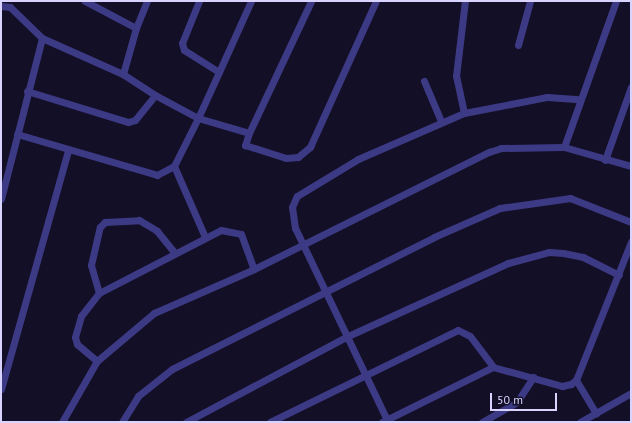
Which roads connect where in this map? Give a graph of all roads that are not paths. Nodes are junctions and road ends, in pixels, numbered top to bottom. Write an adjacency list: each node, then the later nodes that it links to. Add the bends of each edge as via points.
1 (146, 1): 11 (street)
2 (198, 1): 14 (street, via 182,43 184,50)
3 (251, 1): 14 (street)
4 (311, 1): 24 (street)
5 (376, 1): 24 (street, via 310,147 298,157 286,158 245,145)
6 (465, 1): 21 (street, via 456,76)
7 (530, 1): 13 (street)
8 (616, 1): 20 (street)
9 (88, 2): 11 (street)
10 (1, 6): 12 (street, via 10,7)
11 (136, 28): 15 (street)
12 (42, 38): 15 (street); 18 (street)
13 (518, 45)
14 (219, 72): 22 (street)
15 (123, 74): 19 (street)
16 (424, 81): 23 (street)
17 (631, 87): 28 (street)
18 (27, 91): 19 (street, via 128,122 135,120); 25 (street)
19 (155, 95): 22 (street)
20 (579, 99): 21 (street, via 547,97); 26 (street)
21 (464, 113): 23 (street)
22 (198, 118): 24 (street); 29 (street)
23 (441, 121): 35 (street, via 358,159 302,191 294,202 293,212 295,228)
24 (249, 133)
25 (17, 134): 27 (street); 31 (street)
26 (564, 147): 28 (street); 35 (street, via 501,148 489,152)
27 (68, 150): 29 (street, via 156,176); 47 (street)
28 (605, 160): 30 (street)
29 (174, 166): 33 (street)
30 (631, 166)
31 (1, 199)
32 (631, 222): 39 (street, via 570,198 522,203 447,231)
33 (205, 236): 36 (street); 37 (street, via 221,230 241,234)
34 (631, 242): 38 (street)
35 (304, 245): 37 (street); 39 (street)
36 (174, 252): 40 (street); 40 (street, via 156,231 139,220 105,222 100,227 91,265)
37 (254, 269): 42 (street, via 154,312)
38 (618, 275): 41 (street, via 583,257 549,252 533,255); 46 (street)
39 (326, 291): 41 (street); 52 (street, via 172,369 138,396)
40 (99, 293): 42 (street, via 81,316 75,337 77,344)
41 (348, 336): 44 (street); 53 (street)
42 (97, 361): 51 (street)
43 (493, 366): 44 (street, via 470,336 458,330); 45 (street); 50 (street)
44 (368, 375): 50 (street); 54 (street)
45 (533, 377): 46 (street, via 562,386); 55 (street, via 517,402)
46 (576, 380): 49 (street)
47 (1, 389)
48 (631, 392): 49 (street)
49 (596, 413): 56 (street)
50 (386, 421)
51 (62, 422)
52 (122, 422)
53 (186, 422)
54 (270, 422)
55 (482, 422)
56 (580, 422)

